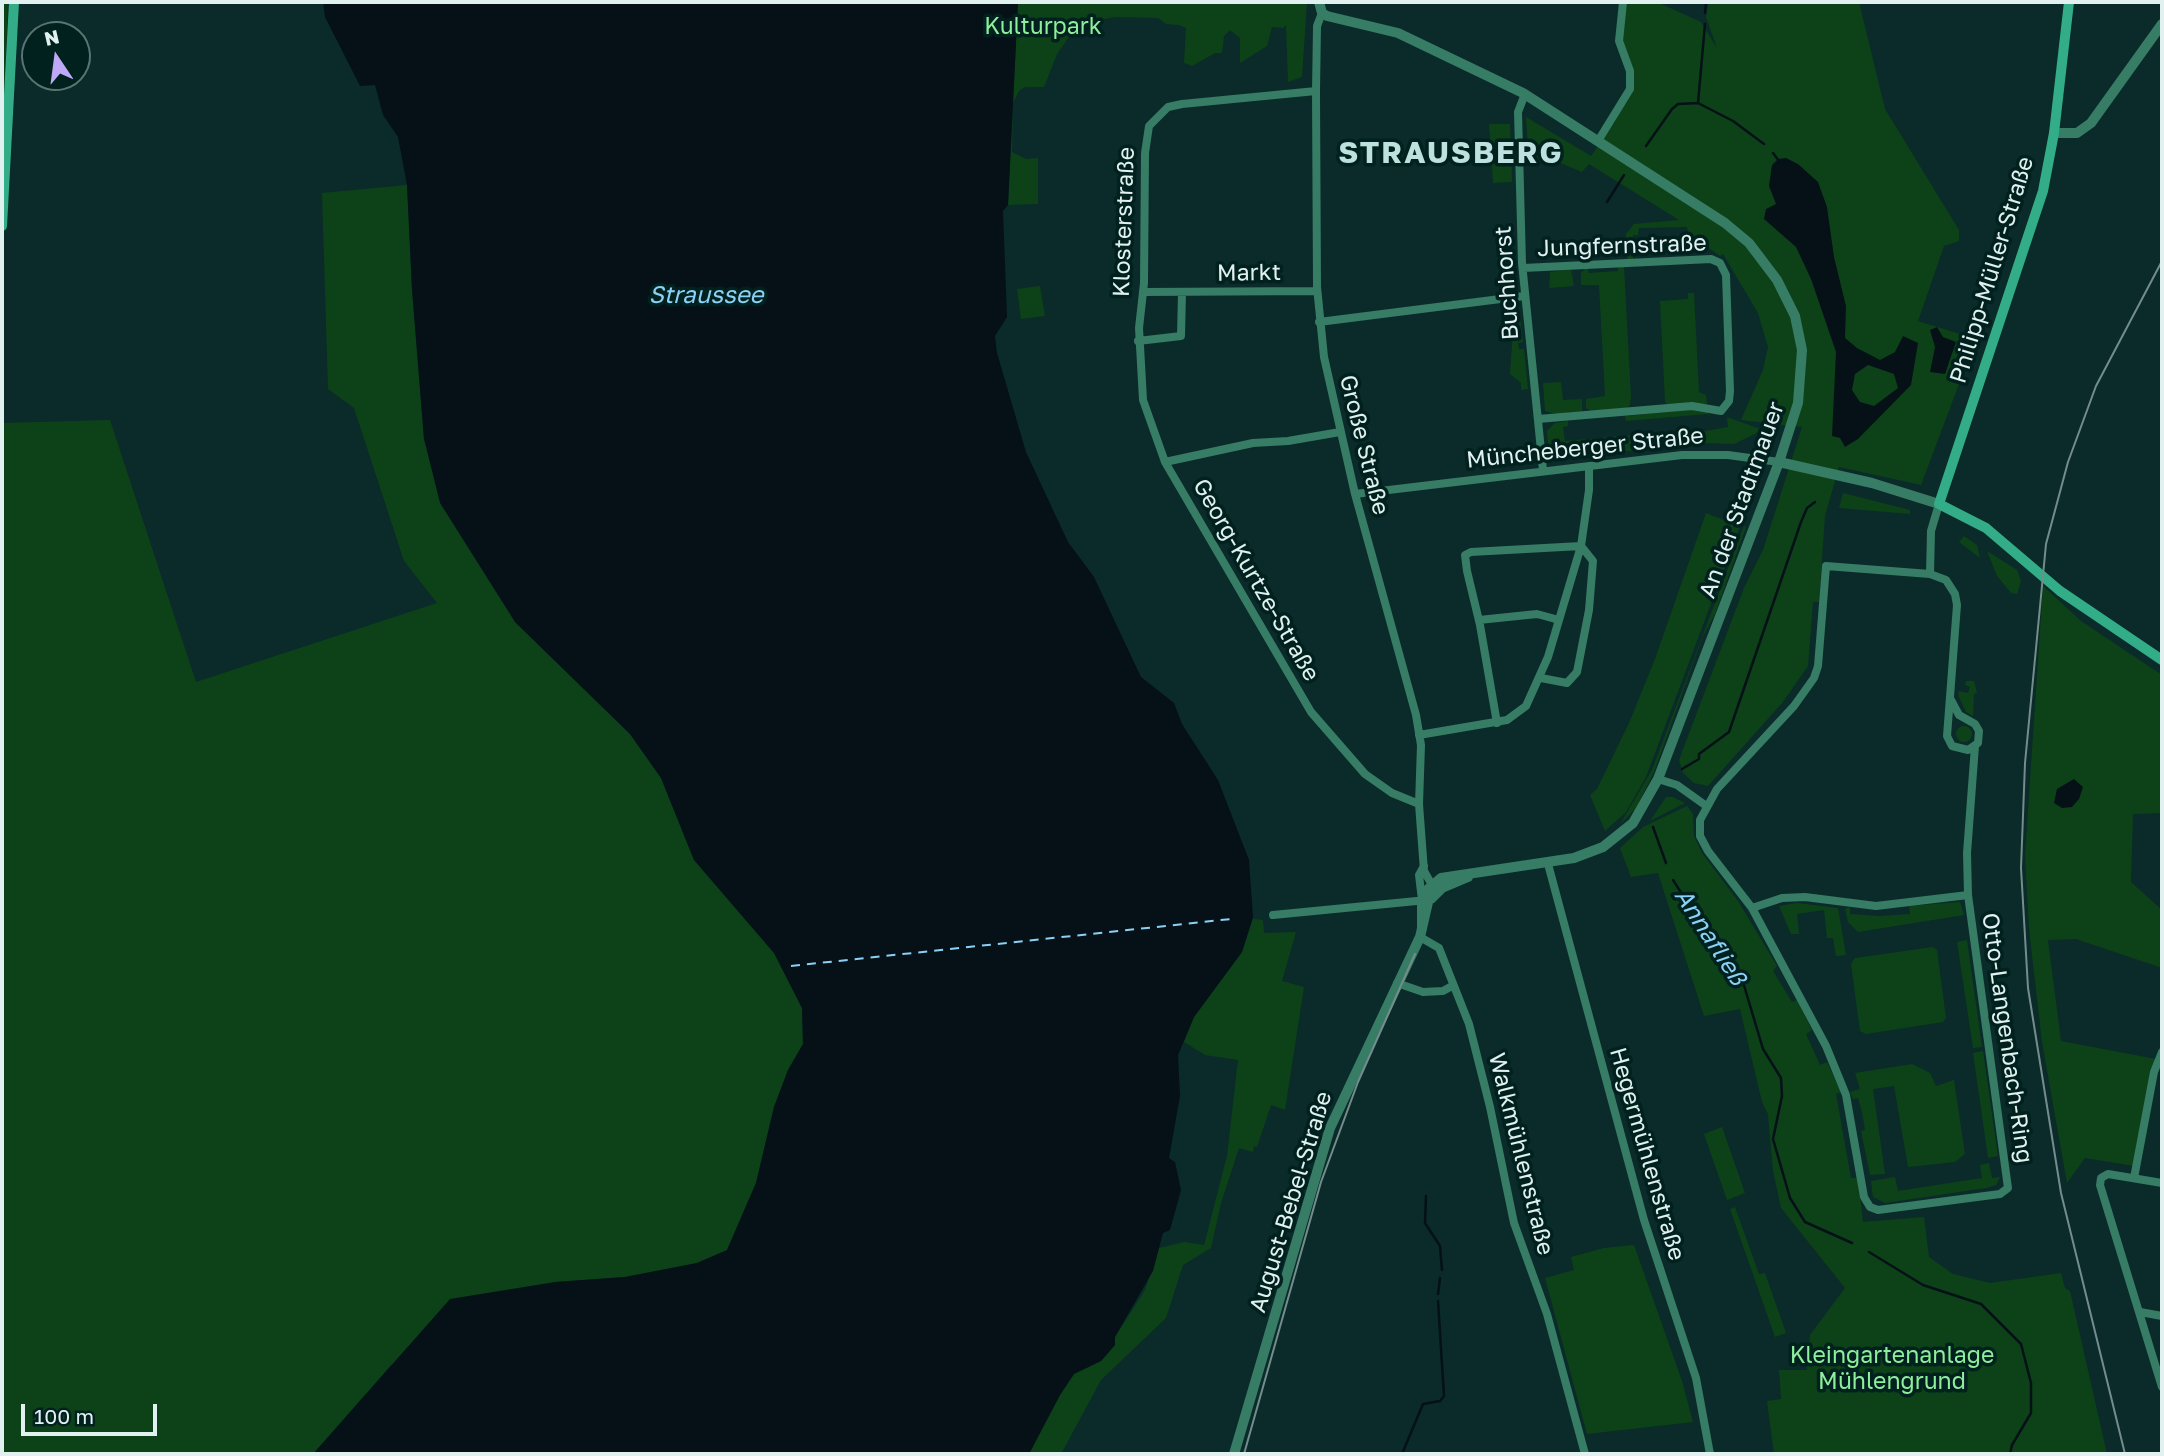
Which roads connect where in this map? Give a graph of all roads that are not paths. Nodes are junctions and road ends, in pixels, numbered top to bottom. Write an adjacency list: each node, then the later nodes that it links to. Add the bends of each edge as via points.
1 (14, 2): 11 (main road)
2 (1319, 2): 5 (street)
3 (1623, 2): 10 (street, via 1619,41 1630,71 1630,89)
4 (2069, 2): 9 (main road, Philipp-Müller-Straße)
5 (1322, 13): 7 (street, Große Straße, via 1317,26); 8 (street, An der Stadtmauer, via 1398,33)
6 (2162, 24): 9 (street, via 2091,123 2077,133)
7 (1315, 91): 13 (street, Große Straße); 14 (street, Klosterstraße, via 1194,102 1168,107 1154,118 1145,153)
8 (1525, 94): 10 (street, An der Stadtmauer); 12 (street, Buchhorst, via 1518,112)
9 (2054, 134): 27 (main road, Philipp-Müller-Straße, via 2043,191)
10 (1598, 141): 23 (street, An der Stadtmauer, via 1739,233 1777,280 1795,316 1803,367 1798,402)
11 (2, 226)
12 (1523, 268): 16 (street, Buchhorst); 20 (street, Jungfernstraße, via 1711,259 1724,269 1730,391 1725,407 1715,412 1692,406)
13 (1317, 291): 15 (street, Markt); 17 (street, Große Straße)
14 (1143, 292): 15 (street, Markt); 18 (street, Klosterstraße)
15 (1182, 293): 19 (street, via 1181,336)
16 (1524, 296): 17 (street); 20 (street, Buchhorst)
17 (1319, 322): 21 (street, Große Straße)
18 (1139, 328): 19 (street, Georg-Kurtze-Straße)
19 (1138, 341): 22 (street, Georg-Kurtze-Straße, via 1143,400)
20 (1538, 419): 25 (street, Buchhorst)
21 (1340, 432): 22 (street, via 1206,451); 26 (street, Große Straße)
22 (1166, 462): 39 (street, Georg-Kurtze-Straße, via 1311,712 1371,779)
23 (1779, 463): 24 (street, Müncheberger Straße, via 1714,454); 27 (street, Müncheberger Straße, via 1872,483); 38 (street, An der Stadtmauer)
24 (1589, 466): 25 (street, Müncheberger Straße); 28 (street)
25 (1543, 470): 26 (street, Müncheberger Straße)
26 (1355, 494): 36 (street, Große Straße)
27 (1939, 504): 29 (street, via 1931,531); 32 (main road, via 1986,528 2060,591)
28 (1581, 546): 30 (street, via 1465,555); 31 (street); 33 (street, via 1594,566 1579,667 1567,683)
29 (1930, 574): 34 (street, via 1946,580 1957,605); 40 (street, via 1826,566 1814,678)
30 (1479, 620): 31 (street, via 1537,614); 35 (street)
31 (1559, 620): 33 (street)
32 (2162, 660)
33 (1541, 678): 35 (street, via 1526,706)
34 (1951, 700): 37 (street, via 1959,715 1975,724 1979,738); 37 (street, via 1947,736 1952,746 1960,750)
35 (1497, 723): 36 (street)
36 (1419, 735): 39 (street, Große Straße)
37 (1975, 746): 45 (street)
38 (1658, 779): 40 (street, via 1677,785); 41 (street, An der Stadtmauer, via 1633,823 1603,847)
39 (1419, 804): 42 (street, Große Straße)
40 (1706, 805): 47 (street, via 1699,820 1700,836)
41 (1548, 864): 43 (street, An der Stadtmauer); 60 (street, Hegermühlenstraße, via 1644,1220 1696,1378)
42 (1424, 866): 44 (street, Große Straße); 46 (street, Große Straße, via 1419,874)
43 (1475, 874): 44 (street, via 1445,877); 46 (street)
44 (1432, 885): 46 (street, August-Bebel-Straße)
45 (1968, 895): 47 (street, Otto-Langenbach-Ring, via 1876,906 1782,898); 47 (street, Otto-Langenbach-Ring, via 2008,1188 2000,1194 1893,1210 1870,1207 1864,1197 1844,1089)
46 (1426, 900): 48 (street); 49 (street, August-Bebel-Straße)
47 (1752, 908)
48 (1273, 915)
49 (1421, 933): 50 (street, August-Bebel-Straße); 51 (street, Walkmühlenstraße, via 1439,948)
50 (1397, 983): 51 (street, via 1423,992); 58 (street, August-Bebel-Straße, via 1329,1128)
51 (1452, 986): 59 (street, Walkmühlenstraße, via 1473,1037 1514,1223 1550,1327)
52 (2162, 1052): 53 (street)
53 (2134, 1178): 54 (street); 55 (street, via 2108,1174 2101,1178 2101,1189)
54 (2162, 1183)
55 (2140, 1312): 56 (street); 57 (street)
56 (2162, 1316)
57 (2162, 1387)
58 (1234, 1454)
59 (1585, 1454)
60 (1710, 1454)

